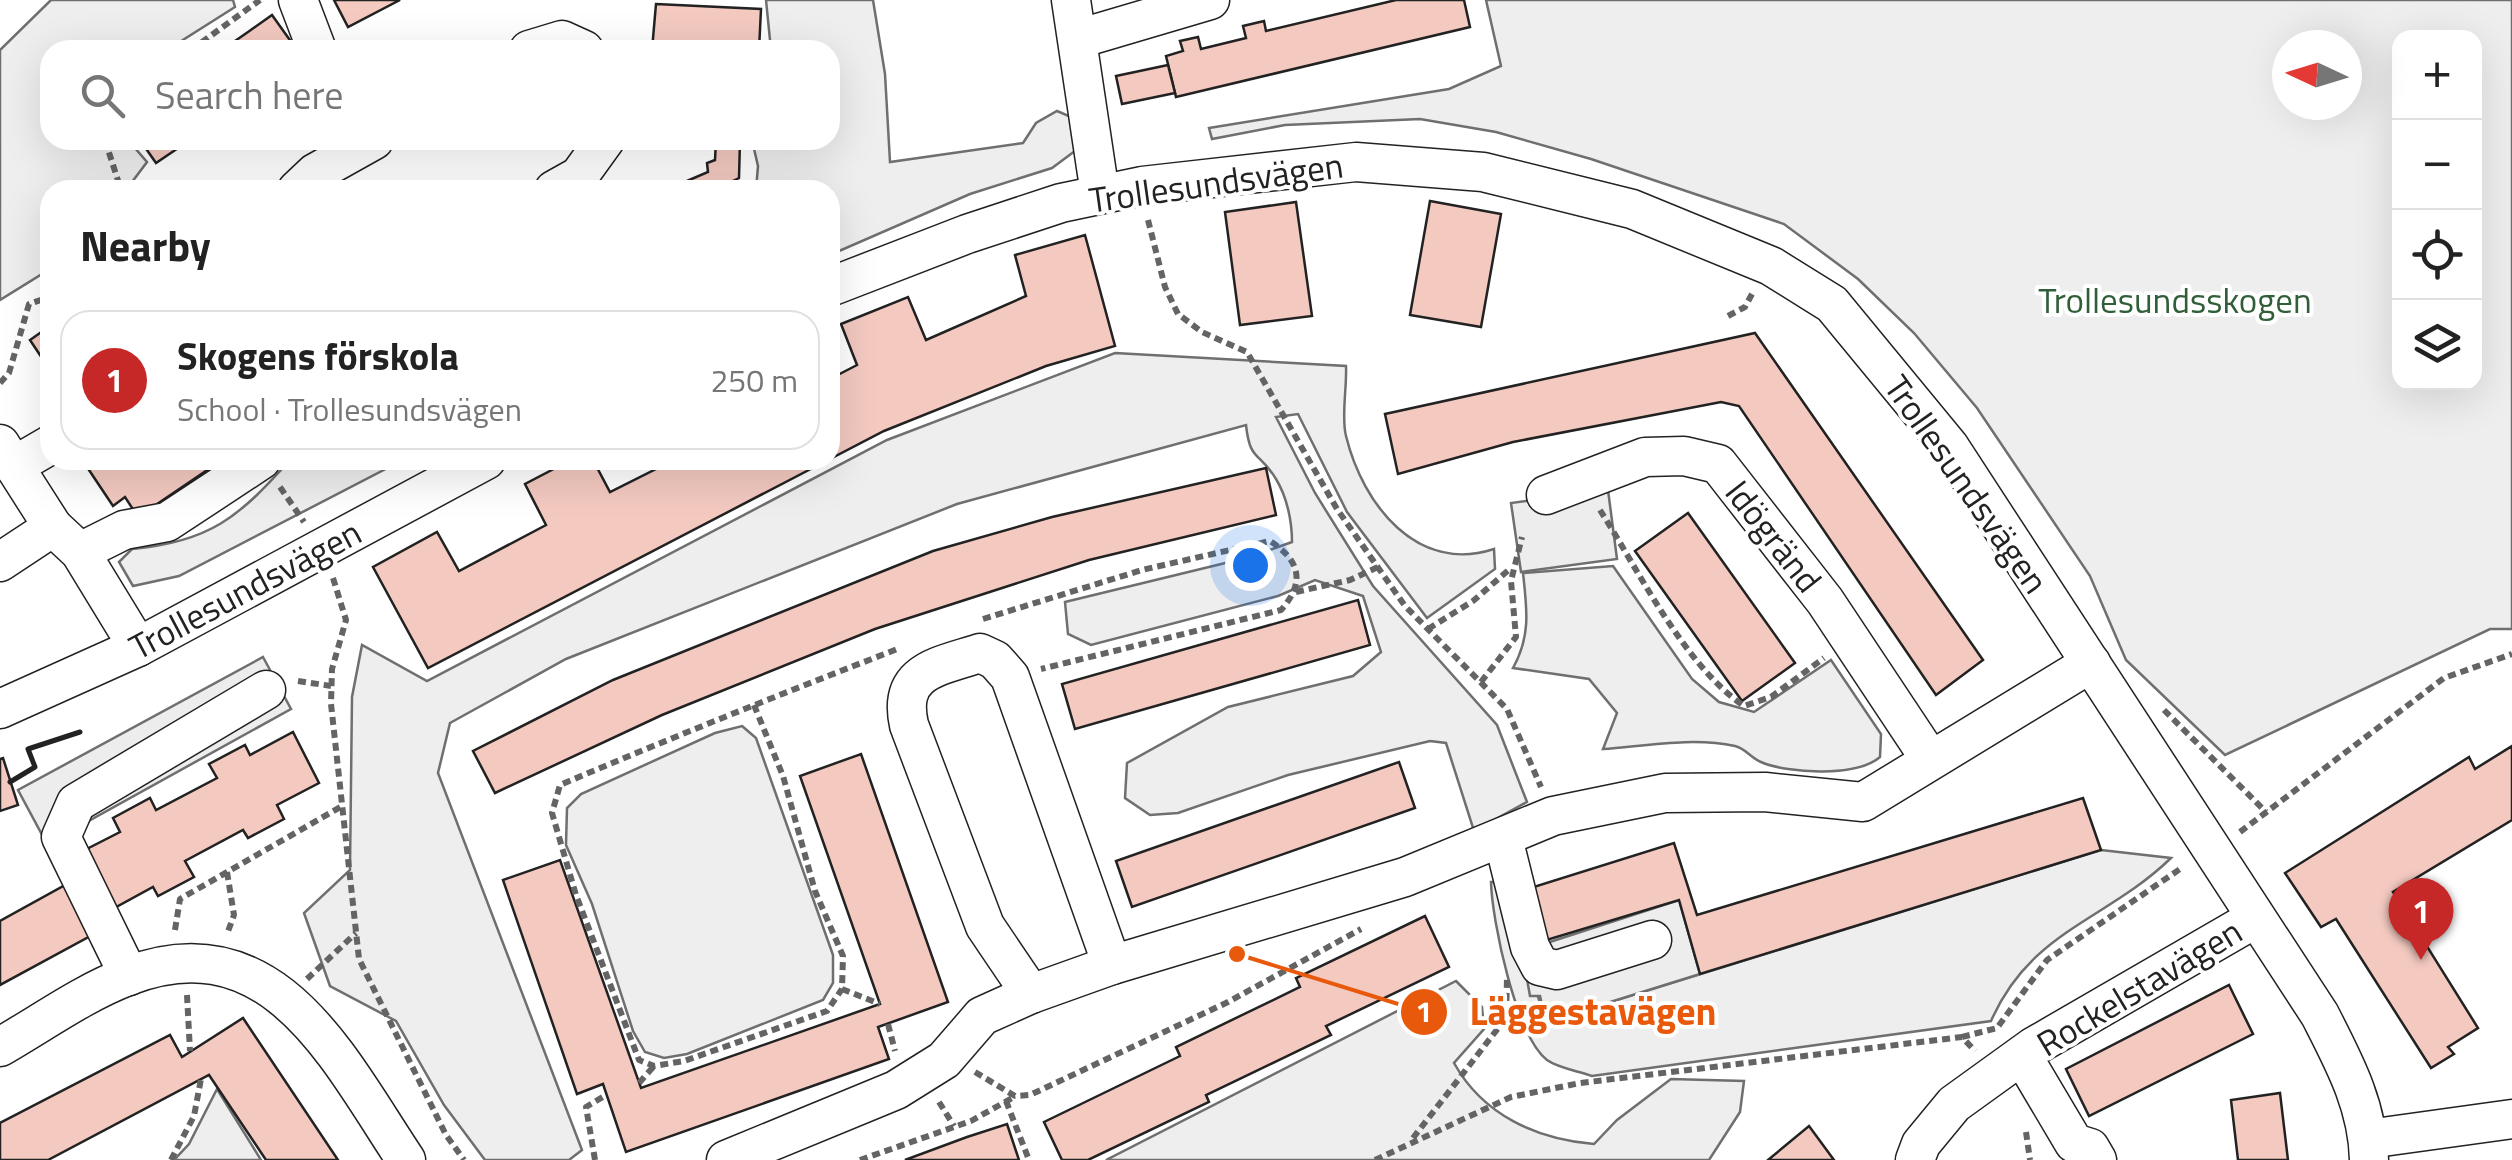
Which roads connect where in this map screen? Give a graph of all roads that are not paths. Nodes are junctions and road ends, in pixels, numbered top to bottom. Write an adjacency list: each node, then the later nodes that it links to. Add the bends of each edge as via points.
1 (298, 0): 5 (street)
2 (1071, 0): 4 (street)
3 (1210, 0): 4 (street)
4 (1078, 38): 10 (street)
5 (313, 40)
6 (354, 150): 8 (street)
7 (598, 150): 9 (street)
8 (309, 180)
9 (572, 180)
10 (1100, 194): 11 (street, Trollesundsvägen, via 967,234); 20 (street, Trollesundsvägen, via 1356,162 1482,172 1632,209 1770,266 1832,304 1949,446)
11 (840, 283)
12 (40, 447): 13 (street)
13 (7, 455): 17 (street)
14 (247, 470): 17 (street, via 167,522)
15 (467, 470): 19 (street, Trollesundsvägen)
16 (1546, 495): 23 (street, Idögränd, via 1645,457 1718,464 1851,640)
17 (67, 540): 18 (street); 19 (street)
18 (0, 562)
19 (138, 647): 22 (street, Trollesundsvägen)
20 (2091, 663): 23 (street); 25 (street, Trollesundsvägen)
21 (266, 690): 28 (street, via 76,802 61,837)
22 (0, 710)
23 (1930, 759): 24 (street, via 1862,802 1766,792 1665,794 1553,816)
24 (1503, 838): 26 (street, via 1540,966 1557,970); 27 (street, via 1354,892)
25 (2256, 918): 31 (street, Rockelstavägen); 33 (street, Trollesundsvägen, via 2354,1081)
26 (1652, 940)
27 (1112, 965): 29 (street); 29 (street, via 1010,676 980,654 929,670 904,701 984,926)
28 (129, 976): 30 (street); 34 (street, via 217,964 278,994 312,1020)
29 (1031, 994): 35 (street, via 982,1016 953,1049 896,1090)
30 (0, 1047)
31 (2011, 1066): 36 (street, Rockelstavägen, via 1954,1104 1920,1144); 37 (street, Rockelstavägen)
32 (2512, 1119): 33 (street)
33 (2369, 1149)
34 (406, 1160)
35 (726, 1160)
36 (1915, 1160)
37 (2096, 1160)

